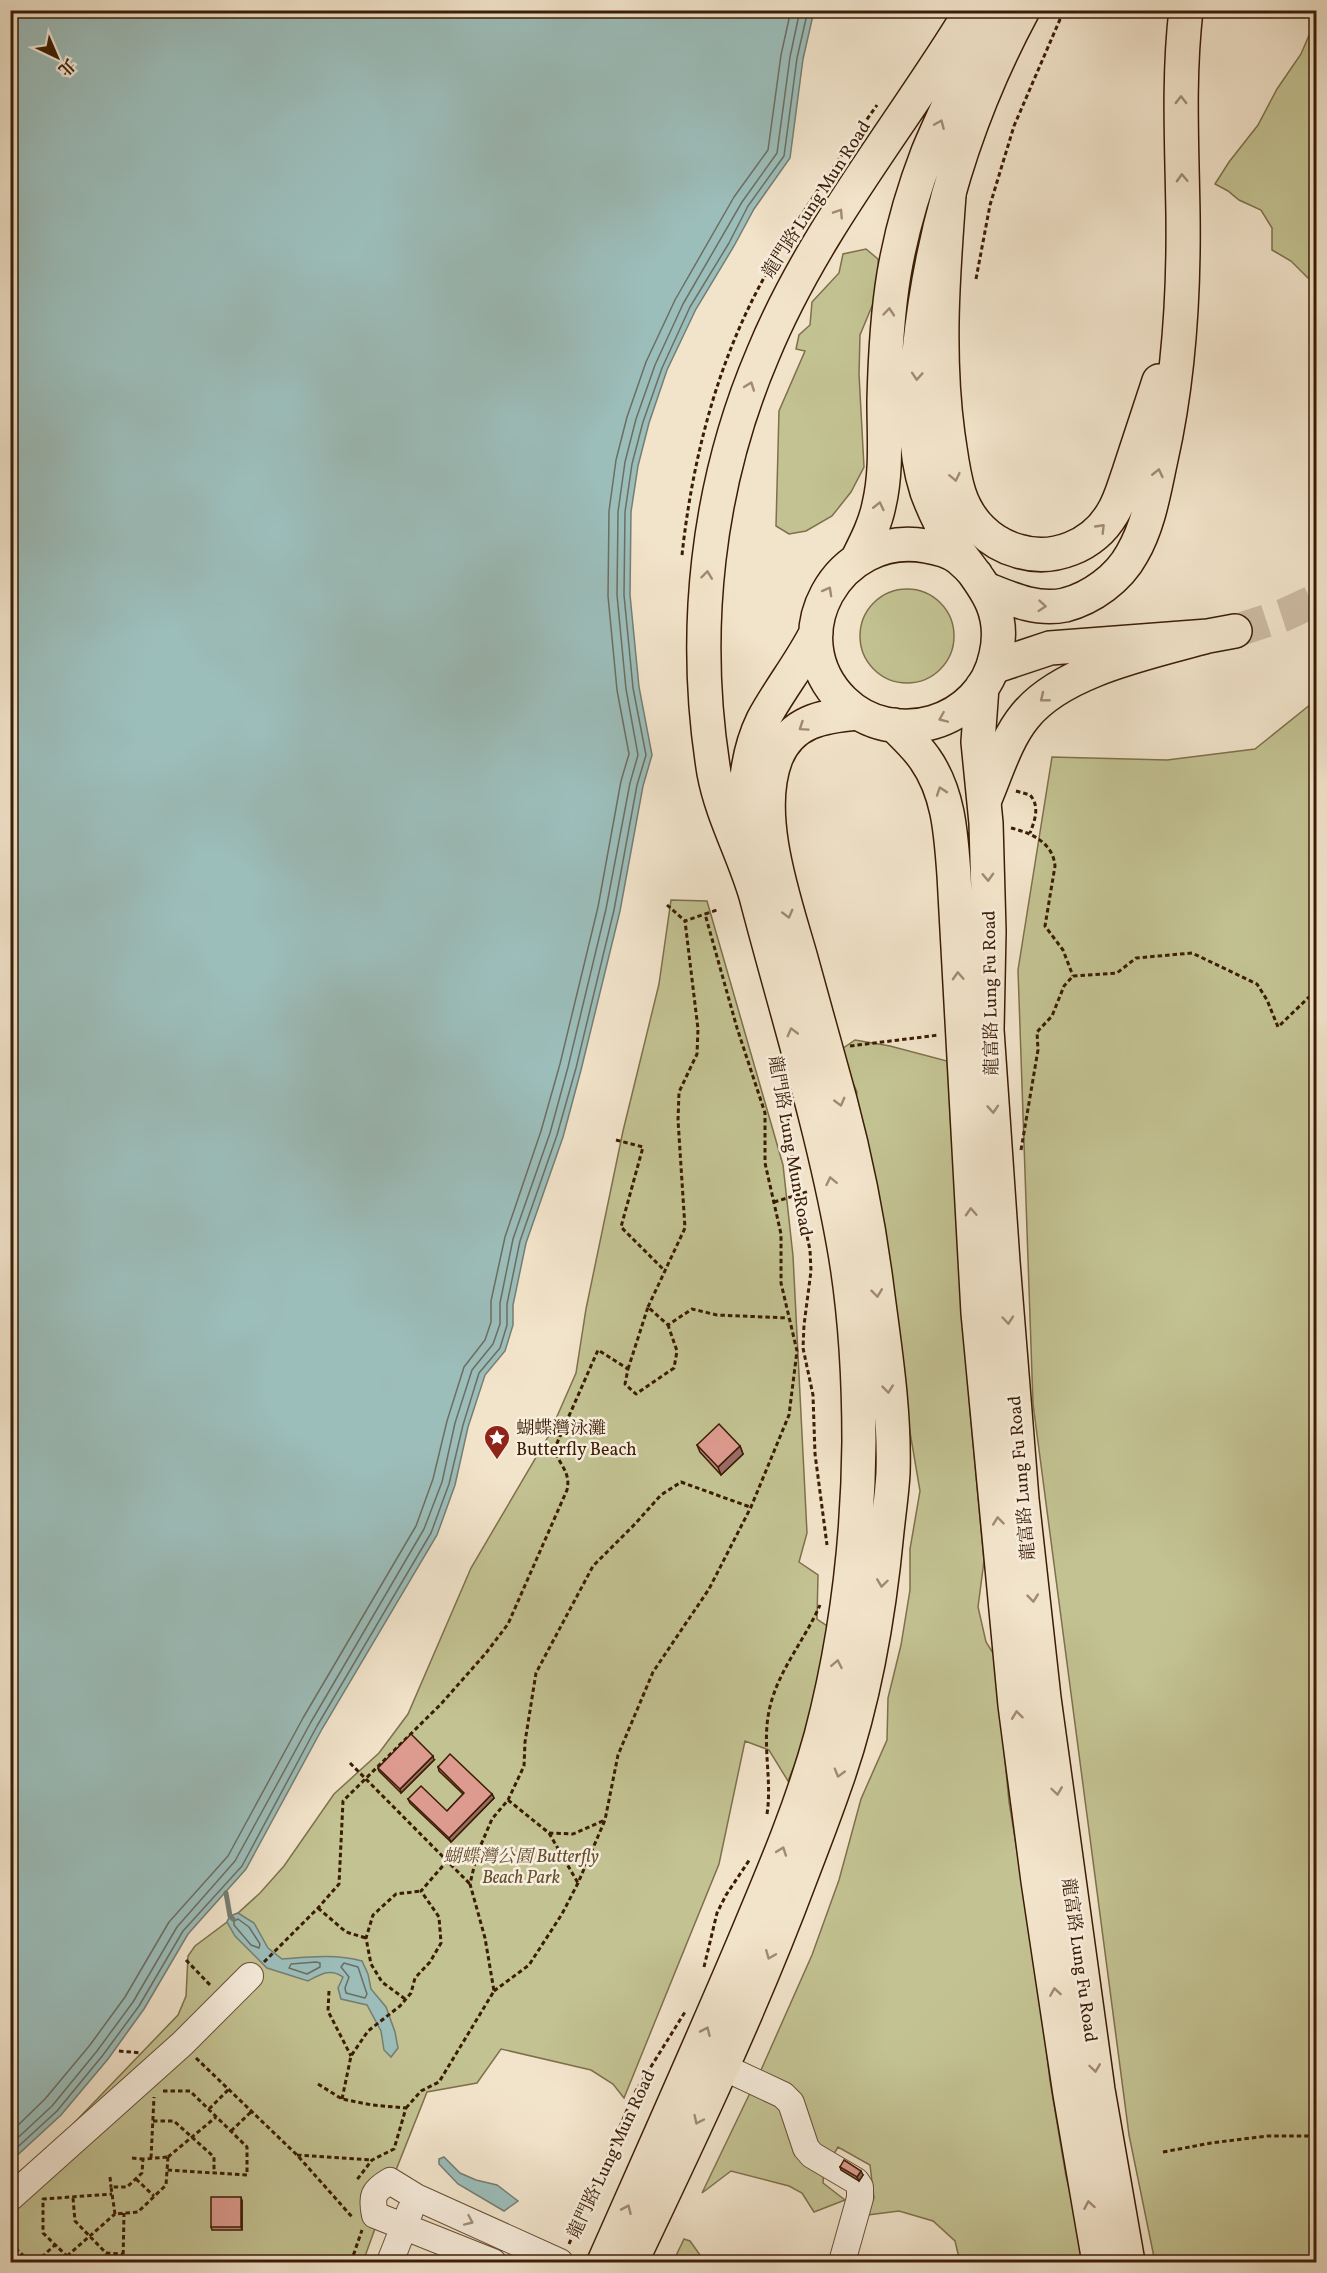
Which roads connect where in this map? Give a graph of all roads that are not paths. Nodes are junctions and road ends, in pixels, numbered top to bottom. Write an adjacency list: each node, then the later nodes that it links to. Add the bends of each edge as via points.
1 (975, 10): 16 (main road, 龍門路 Lung Mun Road, one-way to 1, via 720,800 705,700 704,618 711,543 726,464 763,353 800,278)
2 (990, 10): 9 (main road, one-way to 2, via 872,530 882,490 889,317 902,235 928,154)
3 (1023, 10): 7 (main road, 龍富路 Lung Fu Road, via 982,97)
4 (1172, 10): 6 (street)
5 (1186, 10): 6 (main road)
6 (1181, 61): 8 (main road, one-way to 6)
7 (949, 195): 8 (main road, one-way to 8, via 941,335 951,457 959,493 970,517 989,537 1011,549 1041,555 1073,548 1092,537 1112,516); 10 (main road, 龍富路 Lung Fu Road, one-way to 10, via 921,337 916,443 933,508)
8 (1181, 305): 10 (main road, one-way to 8, via 1027,604 1064,605 1105,585 1132,555 1145,525 1161,462)
9 (857, 560): 10 (main road, 龍富路 Lung Fu Road, via 898,544 939,548 958,557); 11 (main road, 龍富路 Lung Fu Road, one-way to 9, via 820,606 828,590)
10 (981, 582): 12 (main road, 龍富路 Lung Fu Road, via 994,604 998,621 999,639)
11 (816, 633): 13 (main road, 龍富路 Lung Fu Road, via 824,674 833,689); 16 (main road, via 769,711 752,750 745,793)
12 (987, 677): 14 (main road, 龍富路 Lung Fu Road, one-way to 14, via 957,712 942,720 908,727); 15 (main road, 龍富路 Lung Fu Road, via 978,742); 15 (main road, one-way to 15, via 1032,653 1067,646 1221,634 1095,671 1050,693 1017,727)
13 (858, 713): 14 (main road, 龍富路 Lung Fu Road); 16 (main road, 龍富路 Lung Fu Road, one-way to 16, via 813,720 794,733 779,752 772,771)
14 (894, 725): 28 (main road, 龍富路 Lung Fu Road, one-way to 14, via 1041,1905 1015,1705 978,1313 949,825 935,775)
15 (997, 796): 29 (main road, 龍富路 Lung Fu Road, one-way to 29, via 987,1030 1023,1499 1057,1793 1098,2090)
16 (760, 861): 18 (main road, 龍門路 Lung Mun Road, one-way to 18, via 842,1108 868,1223 892,1428 893,1474 871,1657 837,1781 785,1920); 25 (main road, 龍門路 Lung Mun Road, one-way to 16, via 726,1986 808,1779 836,1666 853,1553 859,1434 851,1292)
17 (250, 1976): 20 (street, via 182,2044)
18 (723, 2067): 26 (main road, 龍門路 Lung Mun Road, one-way to 26); 27 (street, via 783,2095 791,2103 806,2148 860,2187)
19 (416, 2197): 21 (street); 21 (street, via 390,2181 378,2188 372,2200 375,2215); 22 (street, one-way to 22)
20 (10, 2198)
21 (404, 2228): 23 (street); 24 (street)
22 (563, 2257)
23 (390, 2262)
24 (493, 2262)
25 (604, 2262)
26 (631, 2262)
27 (842, 2262)
28 (1099, 2262)
29 (1128, 2262)

